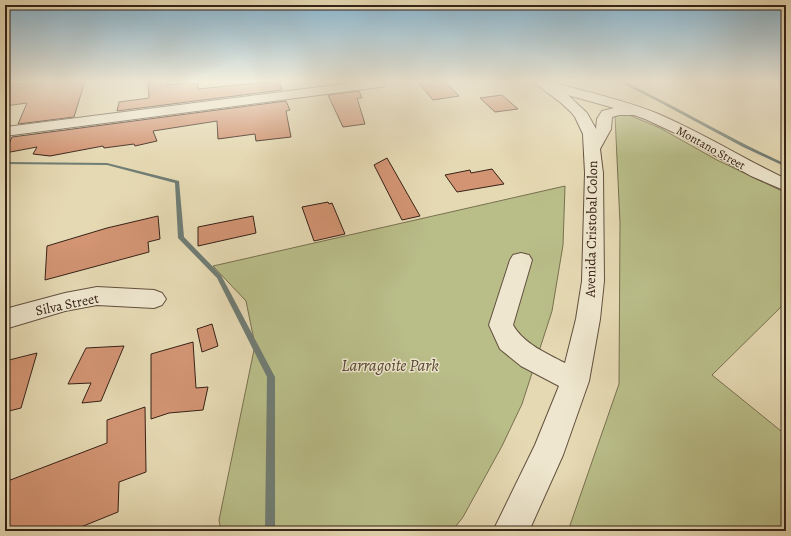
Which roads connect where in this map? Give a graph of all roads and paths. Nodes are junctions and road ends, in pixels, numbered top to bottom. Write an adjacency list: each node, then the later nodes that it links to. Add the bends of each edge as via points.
1 (200, 106): 5 (street)
2 (572, 106): 6 (street, Avenida Cristobal Colon, via 582,116 591,134)
3 (620, 106): 4 (street, Montano Street)
4 (650, 116): 6 (street, via 619,111 607,114 604,129); 7 (street, Montano Street)
5 (6, 132)
6 (593, 148): 11 (street, Avenida Cristobal Colon, via 593,281)
7 (786, 186)
8 (521, 260): 11 (street, via 502,325 509,341 530,358)
9 (154, 299): 10 (street, Silva Street, via 97,296)
10 (5, 319)
11 (575, 381): 12 (street, Avenida Cristobal Colon, via 547,455)
12 (511, 531)

